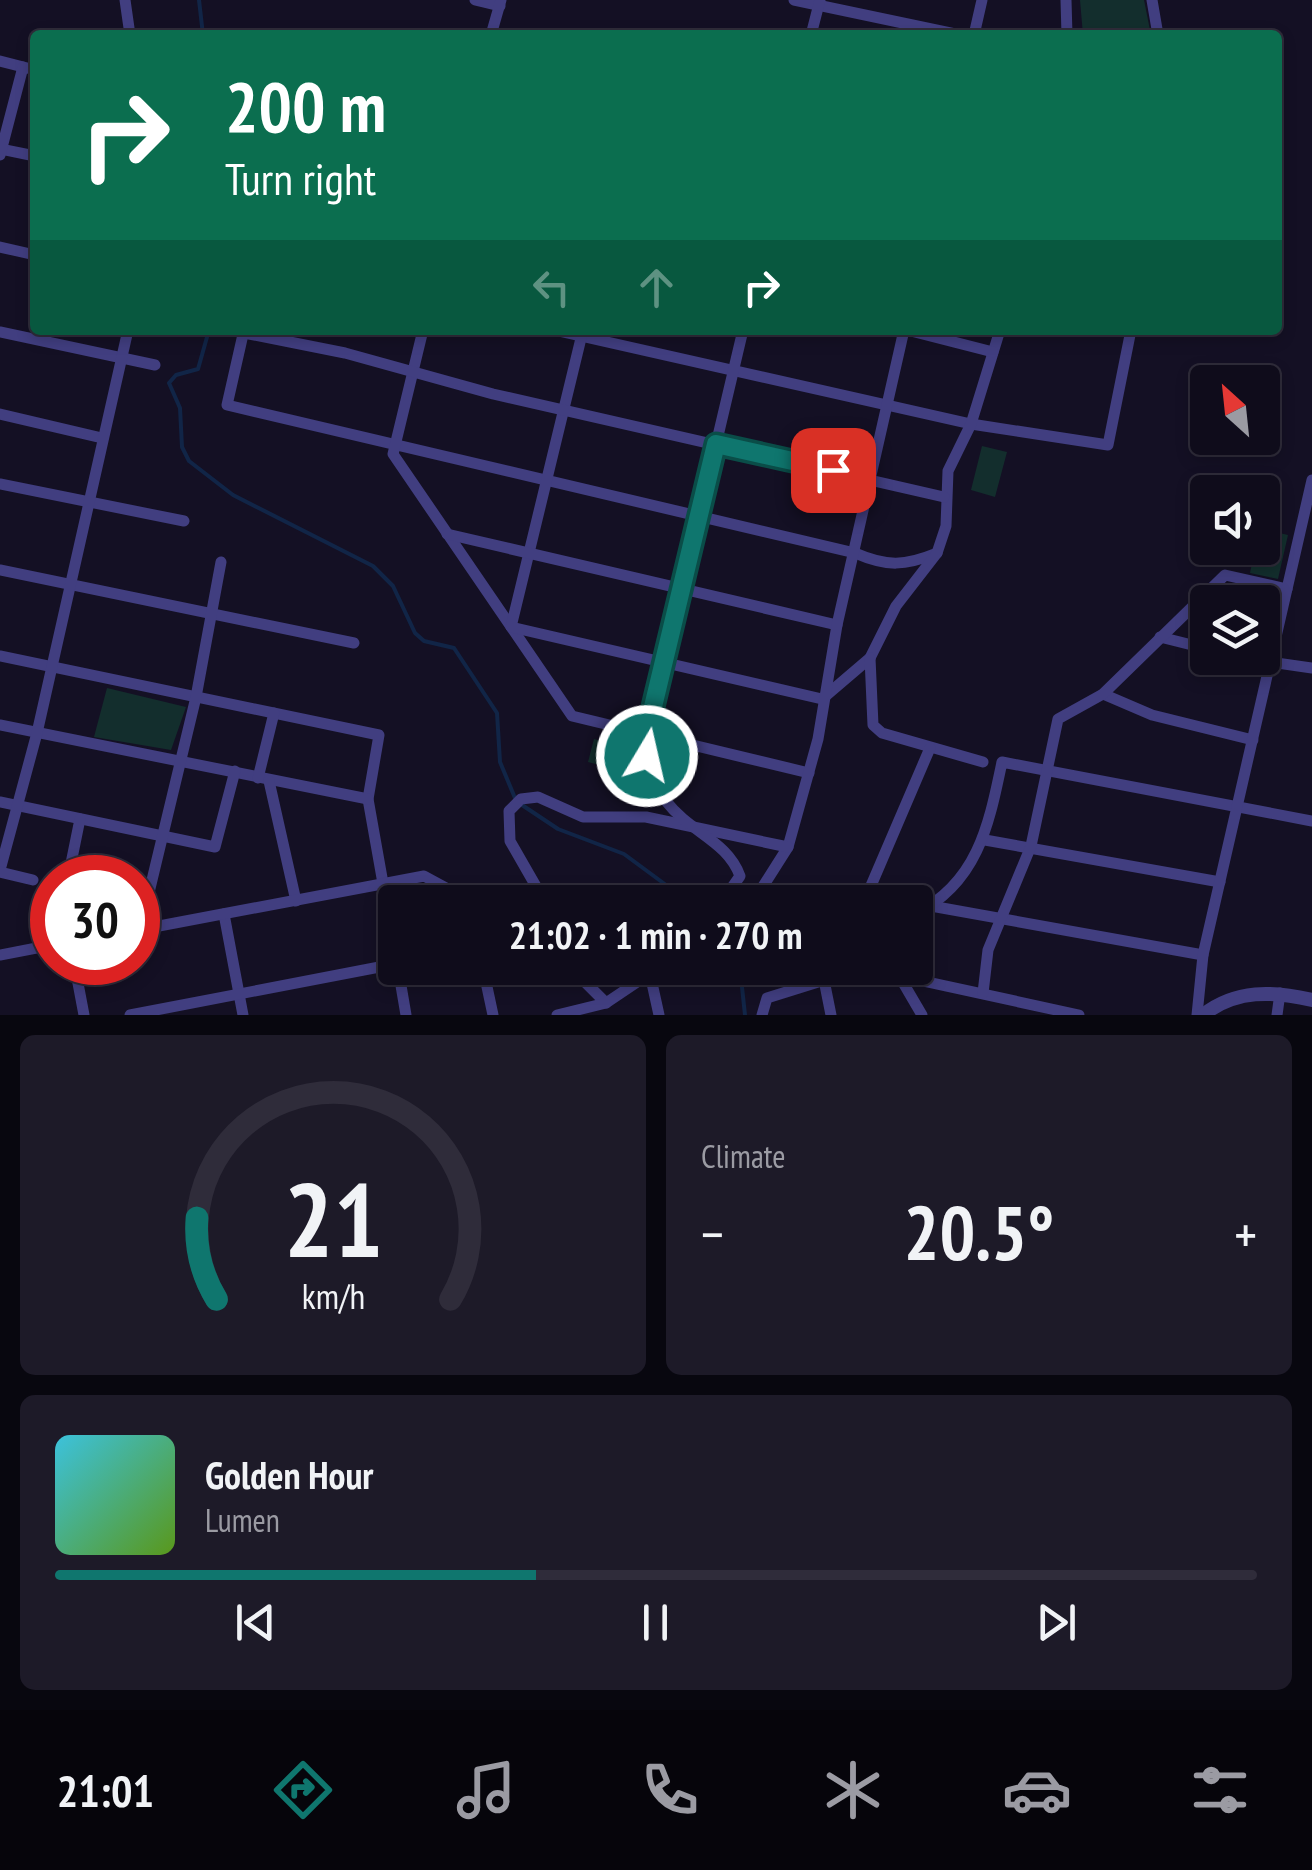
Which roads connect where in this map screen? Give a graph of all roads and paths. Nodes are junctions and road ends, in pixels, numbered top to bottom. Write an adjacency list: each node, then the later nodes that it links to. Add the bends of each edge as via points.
1 (125, 0): 9 (street)
2 (475, 0): 7 (street)
3 (794, 0): 8 (street)
4 (982, 0): 13 (street)
5 (1066, 0): 14 (street)
6 (1152, 0): 15 (street)
7 (501, 3): 10 (street)
8 (819, 3): 11 (street); 12 (street)
9 (129, 30)
10 (493, 30)
11 (812, 30)
12 (938, 30)
13 (975, 30)
14 (1067, 30)
15 (1157, 30)
16 (0, 61): 17 (street)
17 (29, 68): 18 (street)
18 (0, 151): 19 (street)
19 (30, 155)
20 (0, 247): 21 (street)
21 (30, 254)
22 (0, 332): 35 (street)
23 (127, 335): 35 (street)
24 (243, 335): 44 (street, via 227,405)
25 (257, 335): 38 (street)
26 (422, 335): 38 (street)
27 (583, 335): 40 (street)
28 (591, 335): 37 (street)
29 (742, 335): 37 (street)
30 (904, 335): 39 (street)
31 (925, 335): 34 (street)
32 (998, 335): 34 (street)
33 (1130, 335): 42 (street, via 1108,445)
34 (993, 352): 42 (street)
35 (122, 358): 36 (street); 43 (street)
36 (155, 365)
37 (733, 370): 39 (street); 45 (street)
38 (413, 371): 40 (street); 44 (street)
39 (885, 404): 42 (street); 46 (street)
40 (564, 410): 45 (street); 49 (street)
41 (0, 414): 43 (street)
42 (971, 424): 50 (street, via 948,471)
43 (102, 438): 51 (street)
44 (395, 444): 49 (street); 55 (street, via 394,454)
45 (716, 444): 46 (street); 53 (street)
46 (872, 478): 50 (street); 56 (street)
47 (1312, 480): 52 (street)
48 (0, 484): 51 (street)
49 (548, 484): 53 (street); 58 (street)
50 (944, 498): 57 (street, via 946,526)
51 (87, 504): 54 (street); 61 (street)
52 (1309, 510): 62 (street)
53 (699, 518): 56 (street); 63 (street)
54 (184, 522)
55 (447, 534): 58 (street); 67 (street)
56 (855, 552): 57 (street, via 888,565); 66 (street)
57 (937, 552): 72 (street, via 896,606)
58 (532, 554): 63 (street); 67 (street)
59 (221, 562): 64 (street)
60 (0, 570): 61 (street)
61 (70, 586): 64 (street); 74 (street)
62 (1287, 589): 65 (street); 68 (street, via 1225,575)
63 (682, 593): 66 (street); 75 (street)
64 (212, 614): 69 (street); 79 (street)
65 (1280, 620)
66 (837, 626): 80 (street)
67 (511, 627): 75 (street); 84 (street, via 572,716)
68 (1160, 637): 70 (street); 78 (street)
69 (354, 643)
70 (1190, 644)
71 (0, 656): 74 (street)
72 (870, 658): 80 (street); 86 (street, via 873,725)
73 (1280, 665): 76 (street)
74 (51, 666): 79 (street); 83 (street)
75 (666, 666): 80 (street); 84 (street)
76 (1312, 668)
77 (1268, 675): 85 (street)
78 (1102, 694): 85 (street, via 1152,715); 89 (street, via 1058,720)
79 (196, 697): 81 (street); 87 (street)
80 (822, 699): 91 (street)
81 (274, 713): 92 (street); 93 (street, via 379,735)
82 (0, 725): 83 (street)
83 (37, 733): 87 (street); 95 (street)
84 (646, 736): 91 (street); 99 (street, via 653,776)
85 (1253, 740): 96 (street)
86 (930, 748): 88 (street); 114 (street)
87 (179, 762): 90 (street); 100 (street)
88 (983, 762)
89 (1047, 770): 96 (street); 101 (street, via 1002,762); 102 (street)
90 (235, 771): 92 (street); 100 (street, via 215,847)
91 (809, 773): 103 (street)
92 (264, 779): 93 (street); 116 (street)
93 (368, 799): 109 (street)
94 (0, 802): 95 (street)
95 (17, 806): 97 (street); 106 (street)
96 (1236, 806): 98 (street); 108 (street)
97 (80, 819): 100 (street); 104 (street)
98 (1312, 821)
99 (685, 825): 103 (street); 111 (street, via 583,817 550,799 521,799 509,811 506,829); 112 (street, via 734,860 740,876)
100 (160, 836): 105 (street)
101 (985, 840): 102 (street); 117 (street)
102 (1030, 846): 108 (street); 120 (street)
103 (788, 847): 113 (street)
104 (73, 855)
105 (156, 855)
106 (0, 871): 107 (street)
107 (30, 879)
108 (1220, 882): 124 (street)
109 (383, 885): 110 (street, via 424,876)
110 (440, 885)
111 (536, 885)
112 (734, 885)
113 (764, 885)
114 (871, 885)
115 (378, 886): 116 (street)
116 (296, 901): 119 (street)
117 (933, 904)
118 (933, 906): 120 (street)
119 (224, 914): 121 (street); 136 (street)
120 (1002, 916): 124 (street); 137 (street, via 988,950)
121 (160, 926)
122 (30, 950): 123 (street)
123 (0, 955)
124 (1203, 955): 152 (street)
125 (378, 969): 136 (street)
126 (933, 982): 137 (street)
127 (78, 985): 141 (street)
128 (400, 985): 144 (street)
129 (486, 985): 145 (street)
130 (588, 985): 140 (street)
131 (633, 985): 140 (street)
132 (656, 985): 147 (street)
133 (808, 985): 148 (street, via 768,998)
134 (825, 985): 149 (street)
135 (904, 985): 150 (street)
136 (239, 993): 142 (street); 143 (street)
137 (983, 993): 151 (street)
138 (1280, 993): 139 (street); 152 (street, via 1220,1002); 153 (street)
139 (1312, 1000)
140 (606, 1003): 146 (street)
141 (84, 1015)
142 (130, 1015)
143 (243, 1015)
144 (406, 1015)
145 (492, 1015)
146 (556, 1015)
147 (659, 1015)
148 (762, 1015)
149 (831, 1015)
150 (922, 1015)
151 (1079, 1015)
152 (1200, 1015)
153 (1277, 1015)

